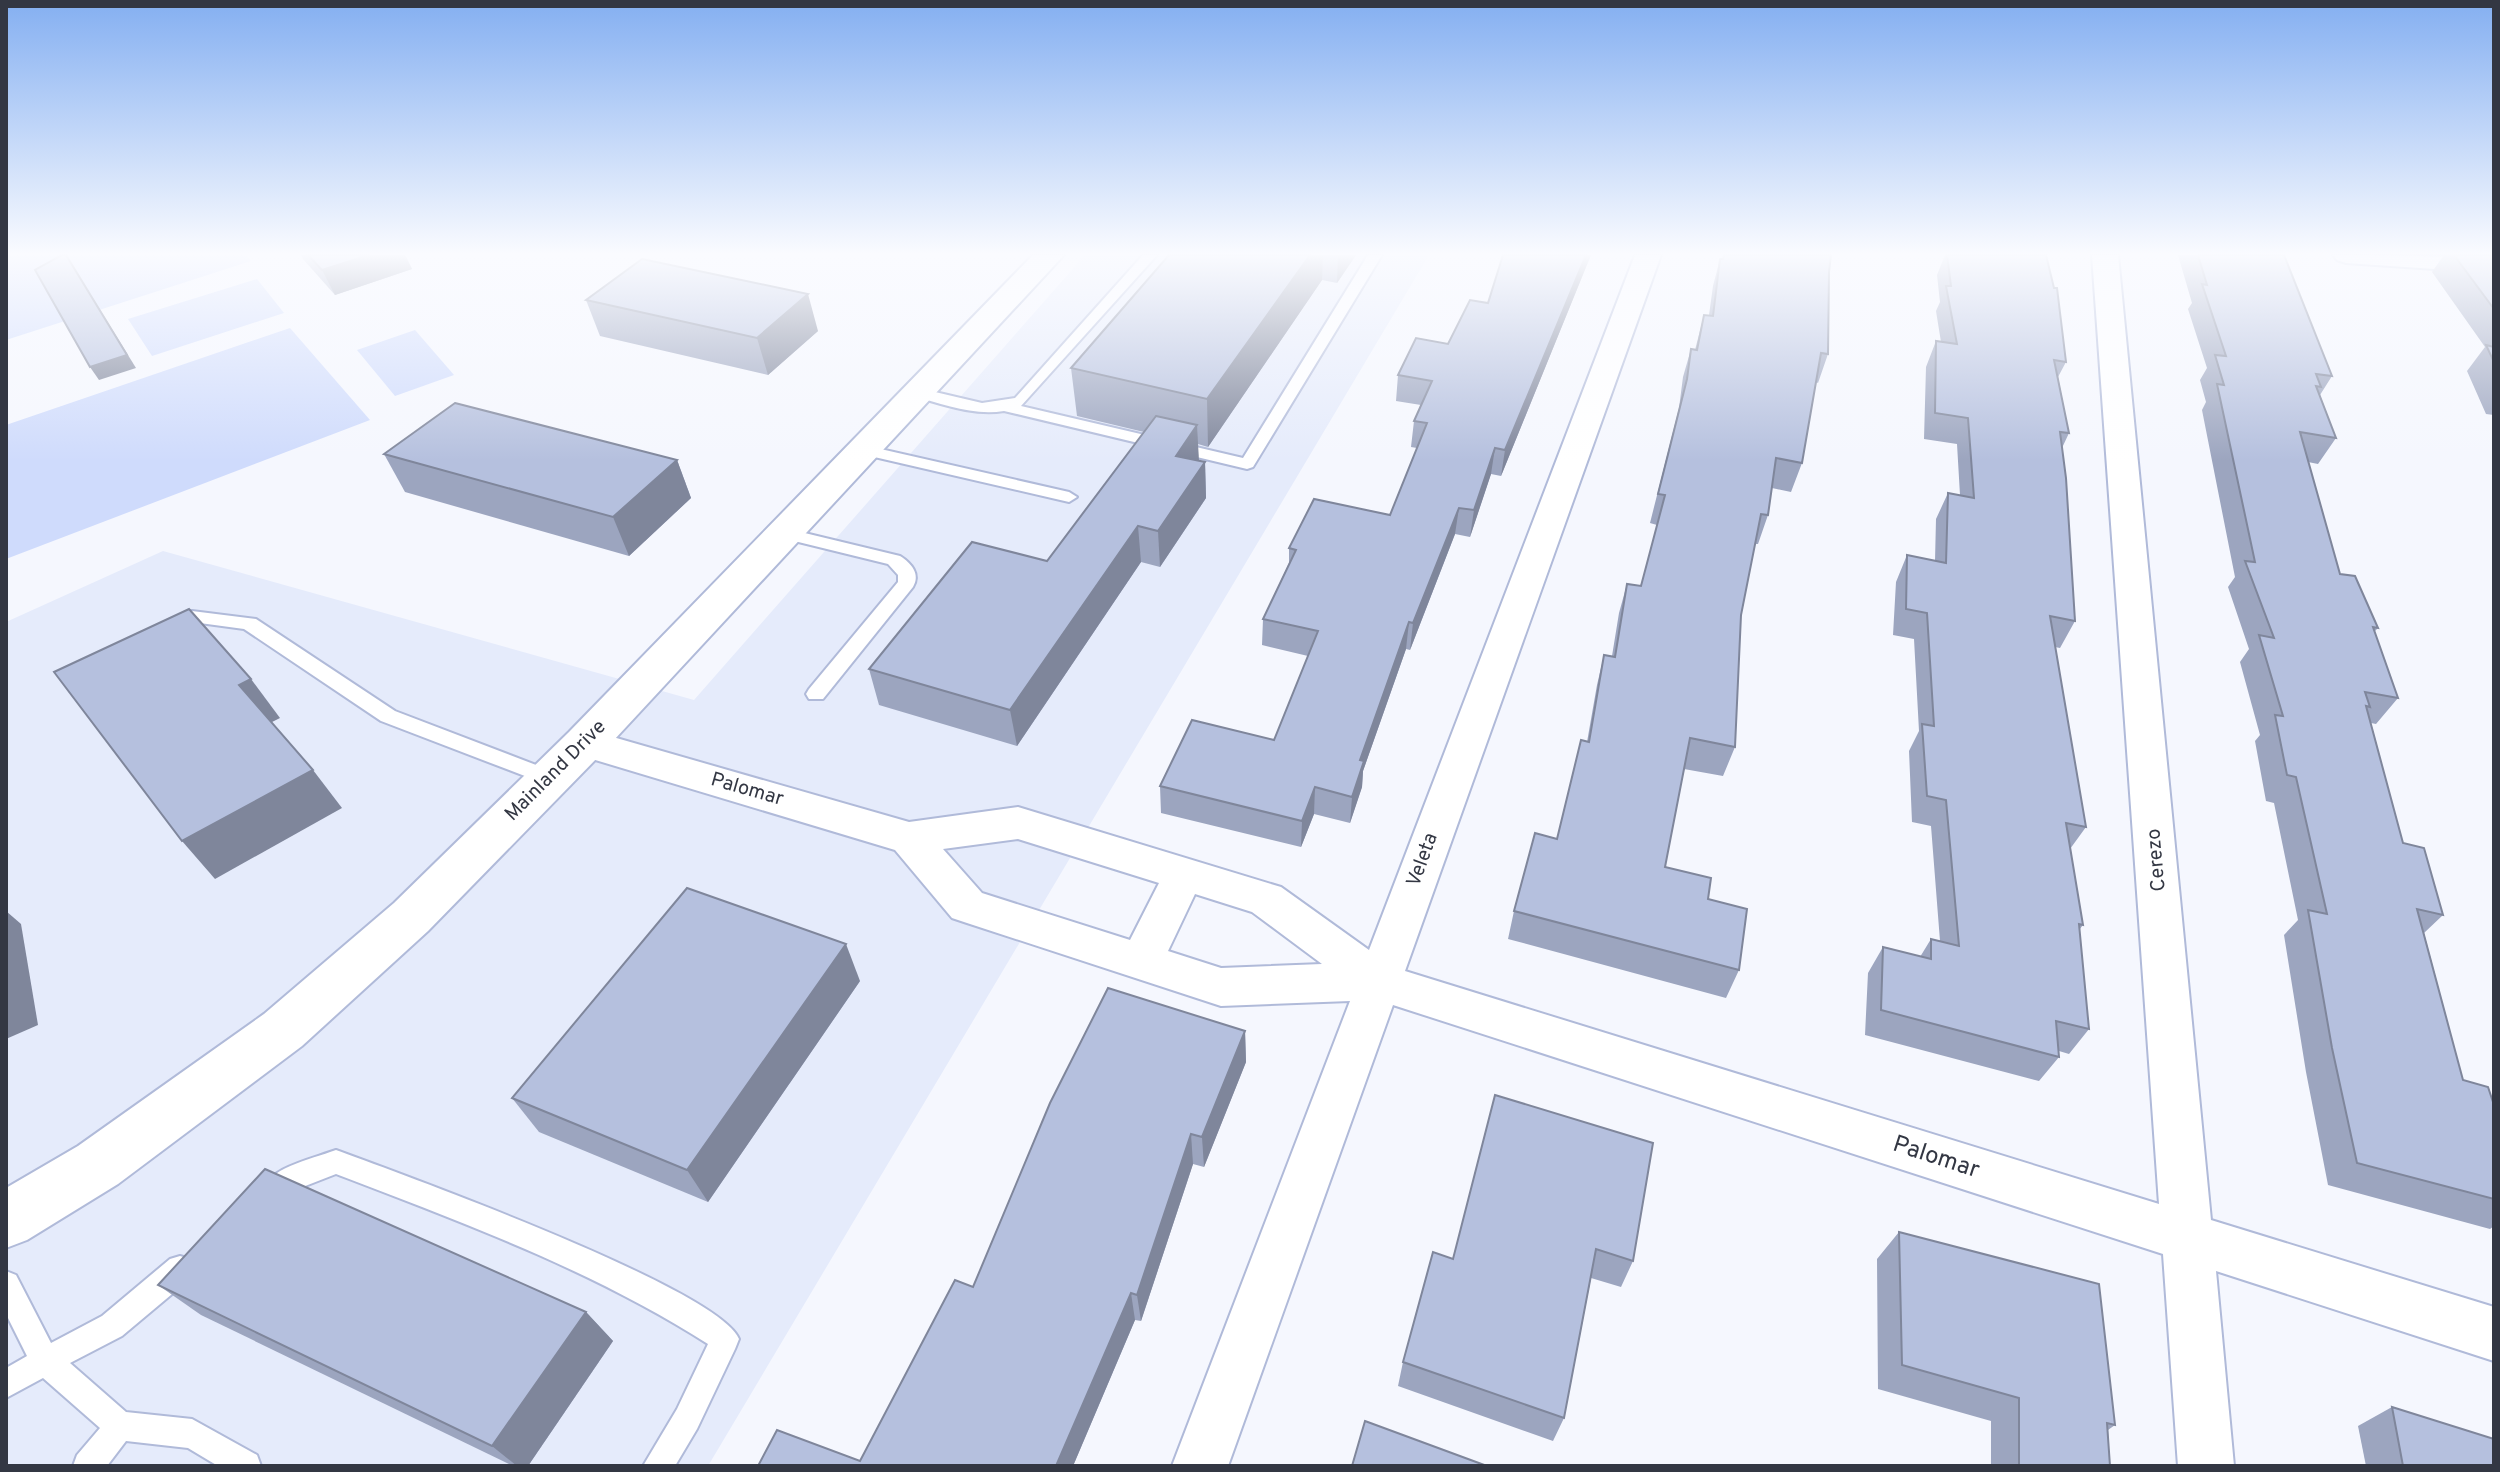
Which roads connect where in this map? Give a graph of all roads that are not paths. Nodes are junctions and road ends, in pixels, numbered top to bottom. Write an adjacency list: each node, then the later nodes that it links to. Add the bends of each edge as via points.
1 (982, 324): 6 (main road, Mainland Drive)
2 (1089, 324): 7 (lane, via 1020,401)
3 (1333, 324): 7 (lane, via 1247,464)
4 (1622, 324): 18 (street, Veleta)
5 (2111, 324): 21 (street, Cerezo)
6 (918, 393): 7 (lane, via 987,410); 8 (main road, Mainland Drive)
7 (1007, 407)
8 (863, 450): 9 (lane); 10 (main road, Mainland Drive)
9 (1069, 497)
10 (784, 533): 12 (lane, via 894,560 908,573 907,583); 13 (main road, Mainland Drive)
11 (192, 617): 14 (lane, via 249,623 388,716)
12 (816, 694)
13 (585, 743): 14 (main road, Mainland Drive); 15 (street, Palomar)
14 (550, 778): 20 (main road, Mainland Drive, via 411,917 283,1030 98,1165)
15 (909, 838): 16 (street, Palomar, via 1018,823); 17 (street, Palomar, via 967,906)
16 (1184, 873): 17 (street); 18 (street, Palomar, via 1266,899)
17 (1141, 962): 18 (street, Palomar, via 1221,987)
18 (1378, 981): 21 (street, Palomar); 31 (street, Veleta)
19 (251, 1210): 30 (lane, via 286,1181 336,1162 619,1277 684,1311 725,1339)
20 (6, 1220)
21 (2188, 1238): 24 (street, Palomar); 32 (street, Cerezo)
22 (205, 1249): 25 (lane, via 112,1326)
23 (6, 1285): 25 (lane)
24 (2494, 1334)
25 (45, 1361): 26 (lane); 27 (lane)
26 (6, 1384)
27 (120, 1426): 28 (lane); 29 (lane, via 192,1434)
28 (88, 1466)
29 (246, 1466)
30 (658, 1466)
31 (1200, 1466)
32 (2206, 1466)

